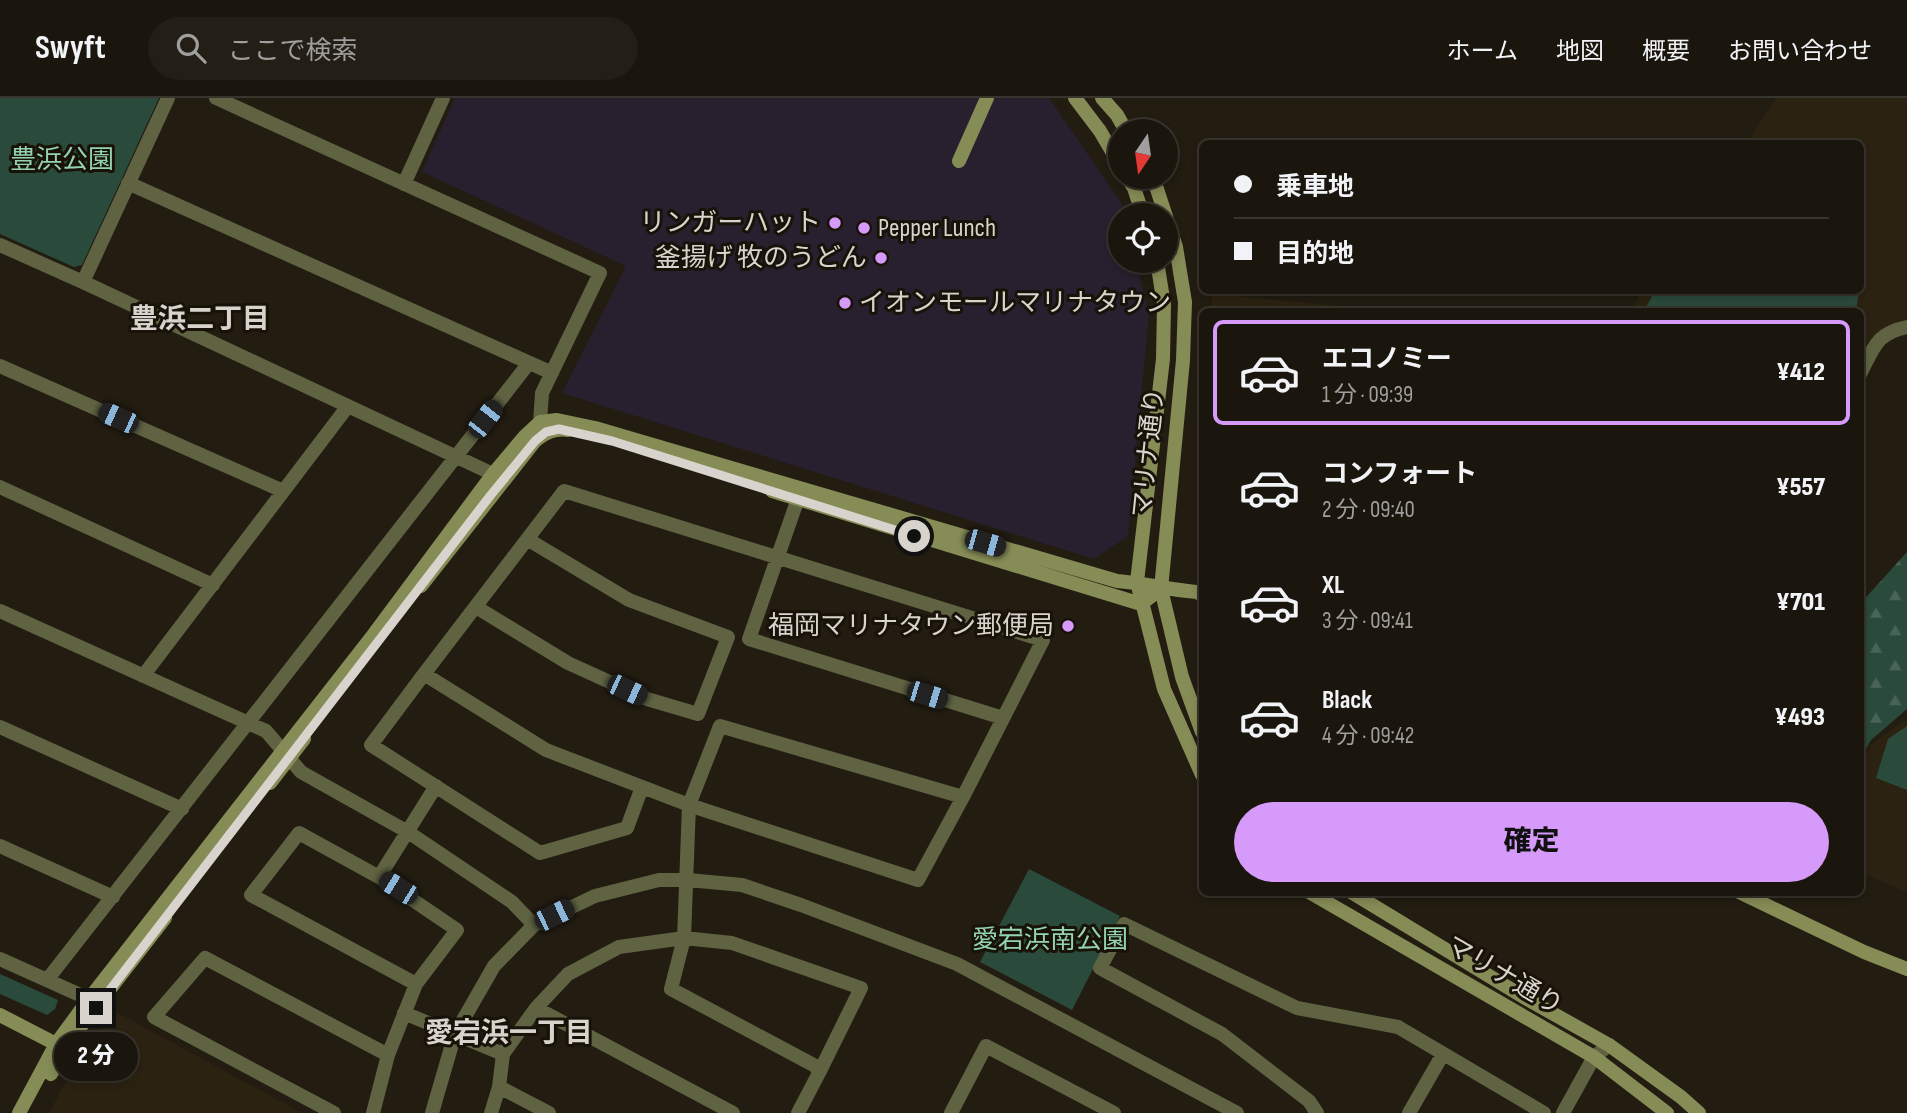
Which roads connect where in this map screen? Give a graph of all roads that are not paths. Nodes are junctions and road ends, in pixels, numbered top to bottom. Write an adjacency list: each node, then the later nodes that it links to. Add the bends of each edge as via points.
1 (168, 98): 10 (street)
2 (216, 98): 11 (street)
3 (443, 98): 11 (street)
4 (987, 98): 9 (street)
5 (1074, 98): 8 (street)
6 (1102, 98): 7 (street)
7 (1118, 119)
8 (1108, 145)
9 (959, 161)
10 (128, 183): 15 (street); 17 (street)
11 (404, 184): 20 (street, via 600,272)
12 (1157, 189): 32 (street, マリナ通り, via 1176,247 1185,302 1184,360)
13 (0, 245): 15 (street)
14 (1159, 273): 30 (street, マリナ通り, via 1164,305 1163,359)
15 (83, 282): 21 (street)
16 (1907, 327): 19 (street, via 1879,338)
17 (529, 363): 20 (street); 23 (street)
18 (0, 366): 26 (street)
19 (1864, 366)
20 (552, 373): 22 (street, via 542,393)
21 (348, 406): 23 (street); 26 (street)
22 (540, 422): 24 (street); 27 (street, via 557,420 595,428)
23 (456, 456): 24 (street); 40 (street)
24 (492, 474): 43 (street)
25 (0, 487): 31 (street)
26 (283, 491): 31 (street)
27 (799, 495): 29 (street); 30 (street, via 1117,582); 34 (street); 43 (street, via 612,441 559,429 546,432 505,477)
28 (527, 539): 29 (street, via 564,491); 35 (street); 35 (street, via 629,600 728,636 698,714 647,699 568,663)
29 (778, 557): 39 (street, via 750,639); 39 (street, via 1043,640)
30 (1138, 582): 32 (street); 34 (street, マリナ通り)
31 (213, 584): 38 (street)
32 (1161, 589): 33 (street); 34 (street); 41 (street, マリナ通り, via 1182,677)
33 (1199, 593)
34 (1141, 604): 44 (street, マリナ通り, via 1164,689)
35 (476, 607): 37 (street)
36 (0, 611): 38 (street)
37 (424, 674): 45 (street, via 370,745); 46 (street, via 546,750)
38 (143, 676): 40 (street)
39 (1003, 718): 47 (street)
40 (250, 723): 43 (street, via 266,731); 49 (street)
41 (1199, 724)
42 (0, 727): 49 (street)
43 (286, 754): 50 (street, via 301,772); 64 (street); 79 (street, via 68,1043)
44 (1199, 768)
45 (436, 786): 46 (street, via 540,853 627,828); 50 (street)
46 (642, 787): 48 (street)
47 (963, 797): 48 (street, via 918,880); 48 (street, via 720,726)
48 (689, 805): 53 (street)
49 (182, 809): 57 (street)
50 (408, 832): 52 (street); 58 (street, via 512,902)
51 (0, 846): 57 (street)
52 (379, 877): 63 (street, via 457,930); 63 (street, via 299,832 251,895)
53 (688, 880): 58 (street, via 659,880 595,895); 59 (street); 89 (street, via 742,885 957,964)
54 (1316, 896): 74 (street, マリナ通り)
55 (1358, 896): 70 (street, マリナ通り)
56 (1747, 896): 61 (street)
57 (113, 897): 62 (street)
58 (534, 925): 68 (street, via 494,966)
59 (684, 938): 65 (street, via 619,947 568,974); 75 (street, via 671,989); 75 (street, via 732,943 861,988)
60 (0, 959): 62 (street)
61 (1907, 969)
62 (47, 980): 64 (street)
63 (416, 984): 66 (street)
64 (89, 999): 69 (street)
65 (536, 1008): 71 (street); 85 (street)
66 (404, 1013): 68 (street); 73 (street)
67 (0, 1015): 69 (street)
68 (455, 1034): 71 (street); 82 (street)
69 (56, 1044): 78 (street)
70 (1609, 1045): 74 (street); 95 (street, マリナ通り)
71 (503, 1054): 76 (street)
72 (1443, 1054): 77 (street, via 1398,1027 1297,1008 1124,924 1100,968 1222,1034); 91 (street); 92 (street)
73 (388, 1055): 80 (street, via 205,958 154,1017); 81 (street)
74 (1594, 1057): 93 (street); 94 (street, マリナ通り)
75 (821, 1069): 86 (street)
76 (499, 1087): 83 (street); 84 (street)
77 (1313, 1107): 90 (street)
78 (19, 1113)
79 (30, 1113)
80 (334, 1113)
81 (373, 1113)
82 (432, 1113)
83 (491, 1113)
84 (550, 1113)
85 (733, 1113)
86 (798, 1113)
87 (951, 1113): 88 (street, via 986,1046)
88 (1114, 1113)
89 (1237, 1113)
90 (1297, 1113)
91 (1409, 1113)
92 (1544, 1113)
93 (1563, 1113)
94 (1667, 1113)
95 (1699, 1113)

